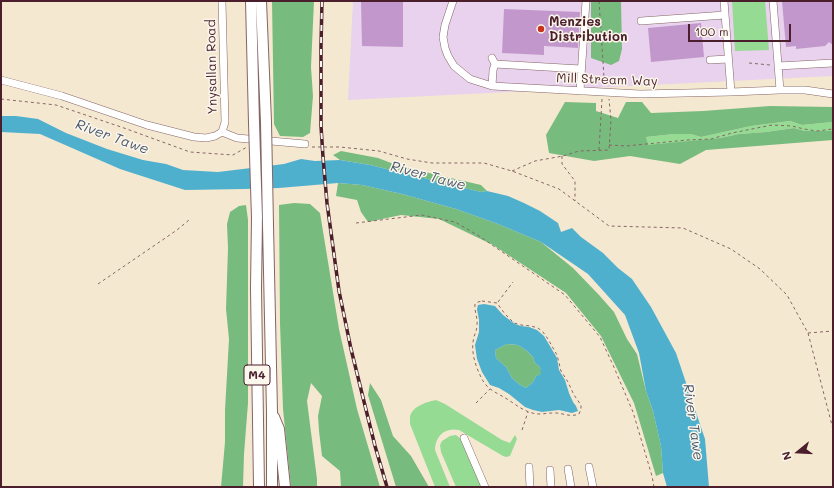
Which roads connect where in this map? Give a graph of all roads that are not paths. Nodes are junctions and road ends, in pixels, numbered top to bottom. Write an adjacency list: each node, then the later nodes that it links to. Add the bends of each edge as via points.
1 (222, 1): 21 (street, Ynysallan Road, via 225,122)
2 (251, 1): 25 (highway, M4, bridge, via 257,218)
3 (261, 1): 23 (highway, M4, bridge)
4 (453, 1): 16 (street, Mill Stream Way, via 443,37 448,56 454,66 470,79)
5 (586, 1): 14 (street)
6 (724, 1): 8 (street)
7 (773, 1): 13 (street)
8 (725, 15): 9 (street); 10 (street)
9 (642, 21)
10 (728, 59): 11 (street); 19 (street)
11 (710, 60)
12 (833, 63): 13 (street)
13 (778, 66): 17 (street)
14 (581, 69): 16 (street, via 494,61); 18 (street)
15 (1, 80): 21 (street, via 62,96 147,125 206,138)
16 (492, 86): 18 (street, Mill Stream Way)
17 (780, 90): 19 (street, Mill Stream Way); 20 (street, Mill Stream Way)
18 (580, 91): 19 (street, Mill Stream Way, via 640,94)
19 (731, 92)
20 (833, 94)
21 (222, 132): 22 (street, via 237,138)
22 (306, 145)
23 (272, 412): 32 (highway, M4); 33 (highway, M4, via 279,429)
24 (464, 438): 34 (street)
25 (259, 463): 30 (highway, M4); 31 (highway, M4)
26 (529, 467): 35 (street)
27 (589, 467): 38 (street)
28 (568, 469): 37 (street)
29 (550, 470): 36 (street)
30 (253, 487)
31 (259, 487)
32 (272, 487)
33 (285, 487)
34 (485, 487)
35 (530, 487)
36 (551, 487)
37 (571, 487)
38 (593, 487)

